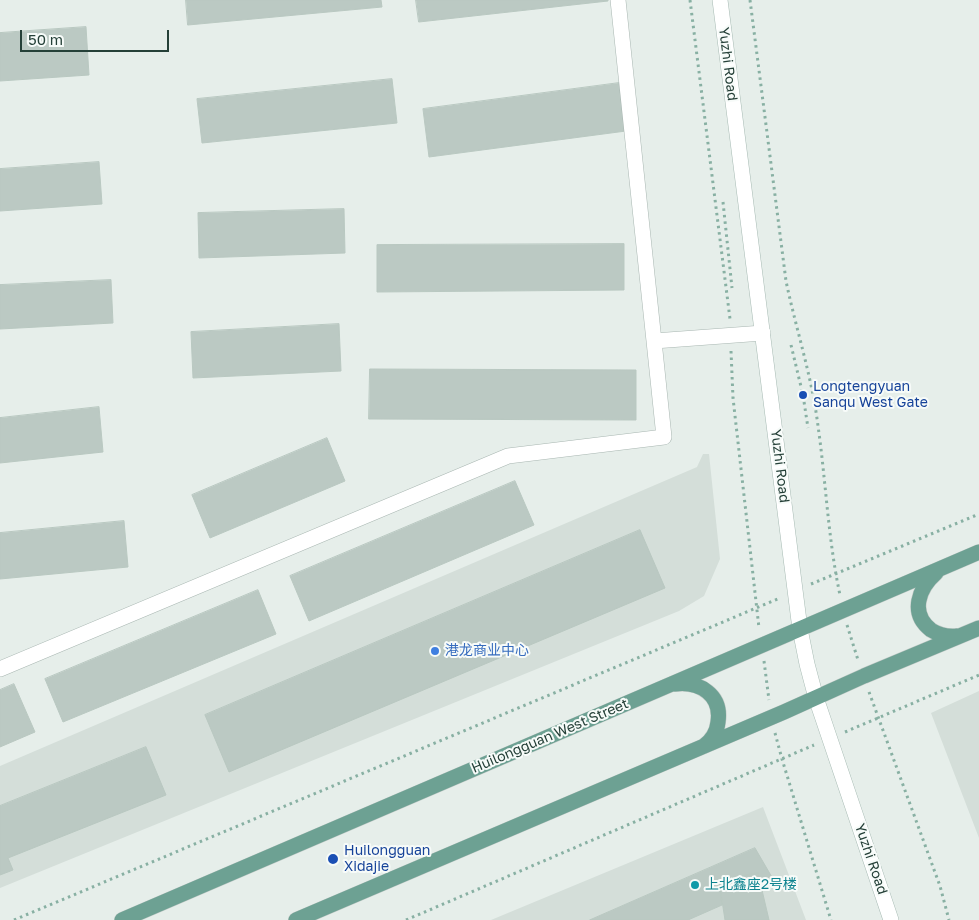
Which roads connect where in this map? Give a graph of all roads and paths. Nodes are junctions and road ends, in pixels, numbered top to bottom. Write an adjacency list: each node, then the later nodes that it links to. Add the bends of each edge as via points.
1 (618, 0): 9 (street)
2 (690, 0): 8 (path)
3 (720, 0): 7 (street, Yuzhi Road)
4 (750, 0): 17 (path, via 786,281 816,410)
5 (723, 202): 6 (path)
6 (732, 288)
7 (763, 333): 8 (street); 18 (street, Yuzhi Road)
8 (731, 336): 9 (street); 19 (path, via 733,398)
9 (654, 341): 24 (street, via 664,437 508,456)
10 (791, 345): 12 (path)
11 (798, 353): 12 (path)
12 (794, 355): 13 (path)
13 (808, 428)
14 (979, 514): 17 (path)
15 (979, 552): 16 (main road, Huilongguan West Street)
16 (941, 569): 20 (main road, Huilongguan West Street); 22 (main road, via 923,586 918,610 920,616 928,628 948,637)
17 (835, 574): 18 (path); 20 (path)
18 (796, 591): 19 (path); 21 (street, Yuzhi Road)
19 (757, 608): 23 (path); 34 (path)
20 (843, 611): 21 (main road, Huilongguan West Street); 26 (path)
21 (800, 629): 23 (main road, Huilongguan West Street); 28 (street, Yuzhi Road)
22 (973, 631): 26 (main road)
23 (762, 646): 27 (main road, Huilongguan West Street); 29 (path)
24 (0, 669)
25 (979, 675): 30 (path)
26 (864, 676): 28 (main road); 30 (path)
27 (668, 686): 32 (main road, via 694,685 714,698 717,726 712,738); 35 (main road, Huilongguan West Street)
28 (816, 698): 29 (main road); 31 (street, Yuzhi Road)
29 (772, 717): 32 (main road); 33 (path)
30 (879, 718): 31 (path); 40 (path, via 940,886)
31 (830, 738): 33 (path); 39 (street, Yuzhi Road)
32 (703, 746): 36 (main road)
33 (782, 759): 37 (path); 38 (path)
34 (14, 920)
35 (122, 920)
36 (296, 920)
37 (406, 920)
38 (831, 920)
39 (892, 920)
40 (949, 920)

